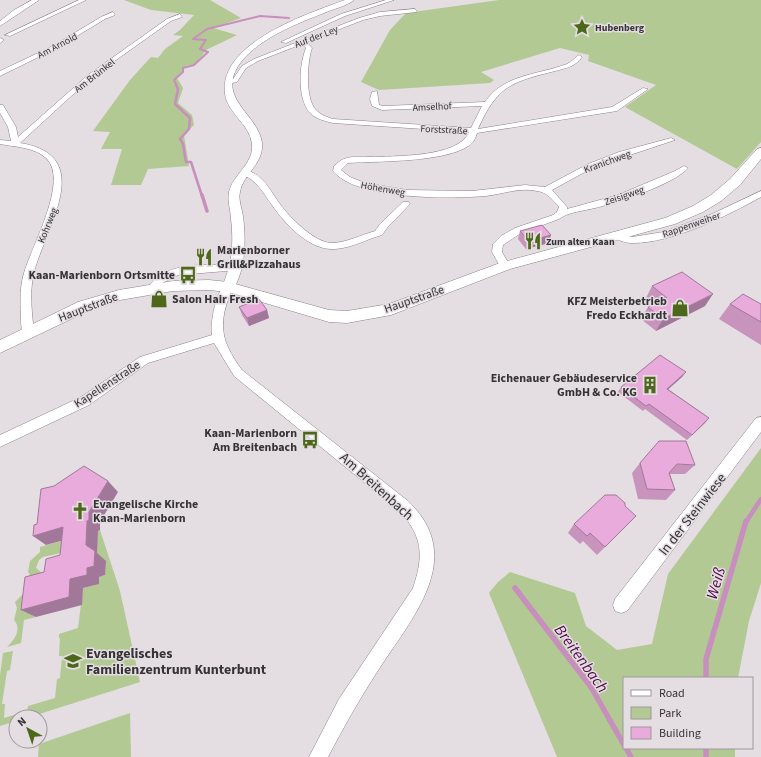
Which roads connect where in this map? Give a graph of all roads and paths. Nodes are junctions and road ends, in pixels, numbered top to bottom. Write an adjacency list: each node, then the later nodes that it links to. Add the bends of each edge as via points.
1 (36, 0): 8 (street)
2 (83, 0): 9 (street, via 8,36 11,36 10,38)
3 (351, 0): 14 (street, via 280,30 255,45 236,63)
4 (391, 0): 12 (street, via 315,26 274,47)
5 (415, 11): 10 (street, Auf der Ley, via 367,17)
6 (113, 14): 13 (street, Am Arnold)
7 (180, 16): 22 (street, Am Brünkel, via 169,20 90,76)
8 (0, 24)
9 (0, 40)
10 (303, 42): 12 (street, Auf der Ley); 19 (street, Forststraße, via 309,48 305,58 306,98 308,106 318,116 333,121)
11 (579, 57): 17 (street, Höhenweg, via 570,65 508,84 494,94)
12 (256, 60): 14 (street, Auf der Ley, via 244,67 235,80)
13 (0, 74)
14 (228, 82): 25 (street, via 232,103 255,136 257,144 256,158)
15 (645, 89): 19 (street, Forststraße, via 614,109)
16 (375, 92): 17 (street, Amselhof, via 376,106 389,108)
17 (488, 104): 19 (street, Höhenweg)
18 (0, 107): 22 (street, via 12,127)
19 (474, 131): 26 (street, Höhenweg, via 465,145 457,148 419,156 346,161 340,165 337,172 359,184 402,192 467,194 526,187)
20 (671, 140): 26 (street, Kranichweg, via 601,160 564,178)
21 (0, 142): 22 (street, Kohrweg)
22 (15, 143): 35 (street, Kohrweg, via 29,146 42,153 52,160 60,174 56,202 30,272 26,294)
23 (761, 152): 30 (main road, Hauptstraße, via 726,190 698,209 670,221)
24 (684, 168): 29 (street, Zeisigweg, via 635,192)
25 (246, 173): 28 (street, via 256,176 278,208 300,230 320,244 328,246 342,245 379,233); 32 (street, via 234,193 240,242)
26 (547, 190): 29 (street, via 563,207)
27 (761, 194): 30 (street, Rappenweiher, via 710,219 660,235 630,240)
28 (406, 204)
29 (561, 213): 31 (street, via 516,231 498,244 498,252)
30 (617, 236): 31 (main road, Hauptstraße)
31 (505, 266): 33 (main road, Hauptstraße, via 391,309 347,317 311,312)
32 (234, 268): 33 (street); 34 (street, via 176,272 157,280)
33 (228, 287): 34 (main road, Hauptstraße, via 209,285); 36 (street, Am Breitenbach, via 216,316)
34 (153, 288): 35 (main road, Hauptstraße, via 84,306)
35 (28, 333): 37 (main road, Hauptstraße)
36 (217, 338): 39 (street, Kapellenstraße, via 144,360 85,401); 41 (street, Am Breitenbach, via 226,358 238,374 396,500 420,525 425,538 426,574 419,593 345,705)
37 (0, 347)
38 (761, 422): 40 (street, In der Steinwiese)
39 (0, 441)
40 (621, 605)
41 (318, 757)

